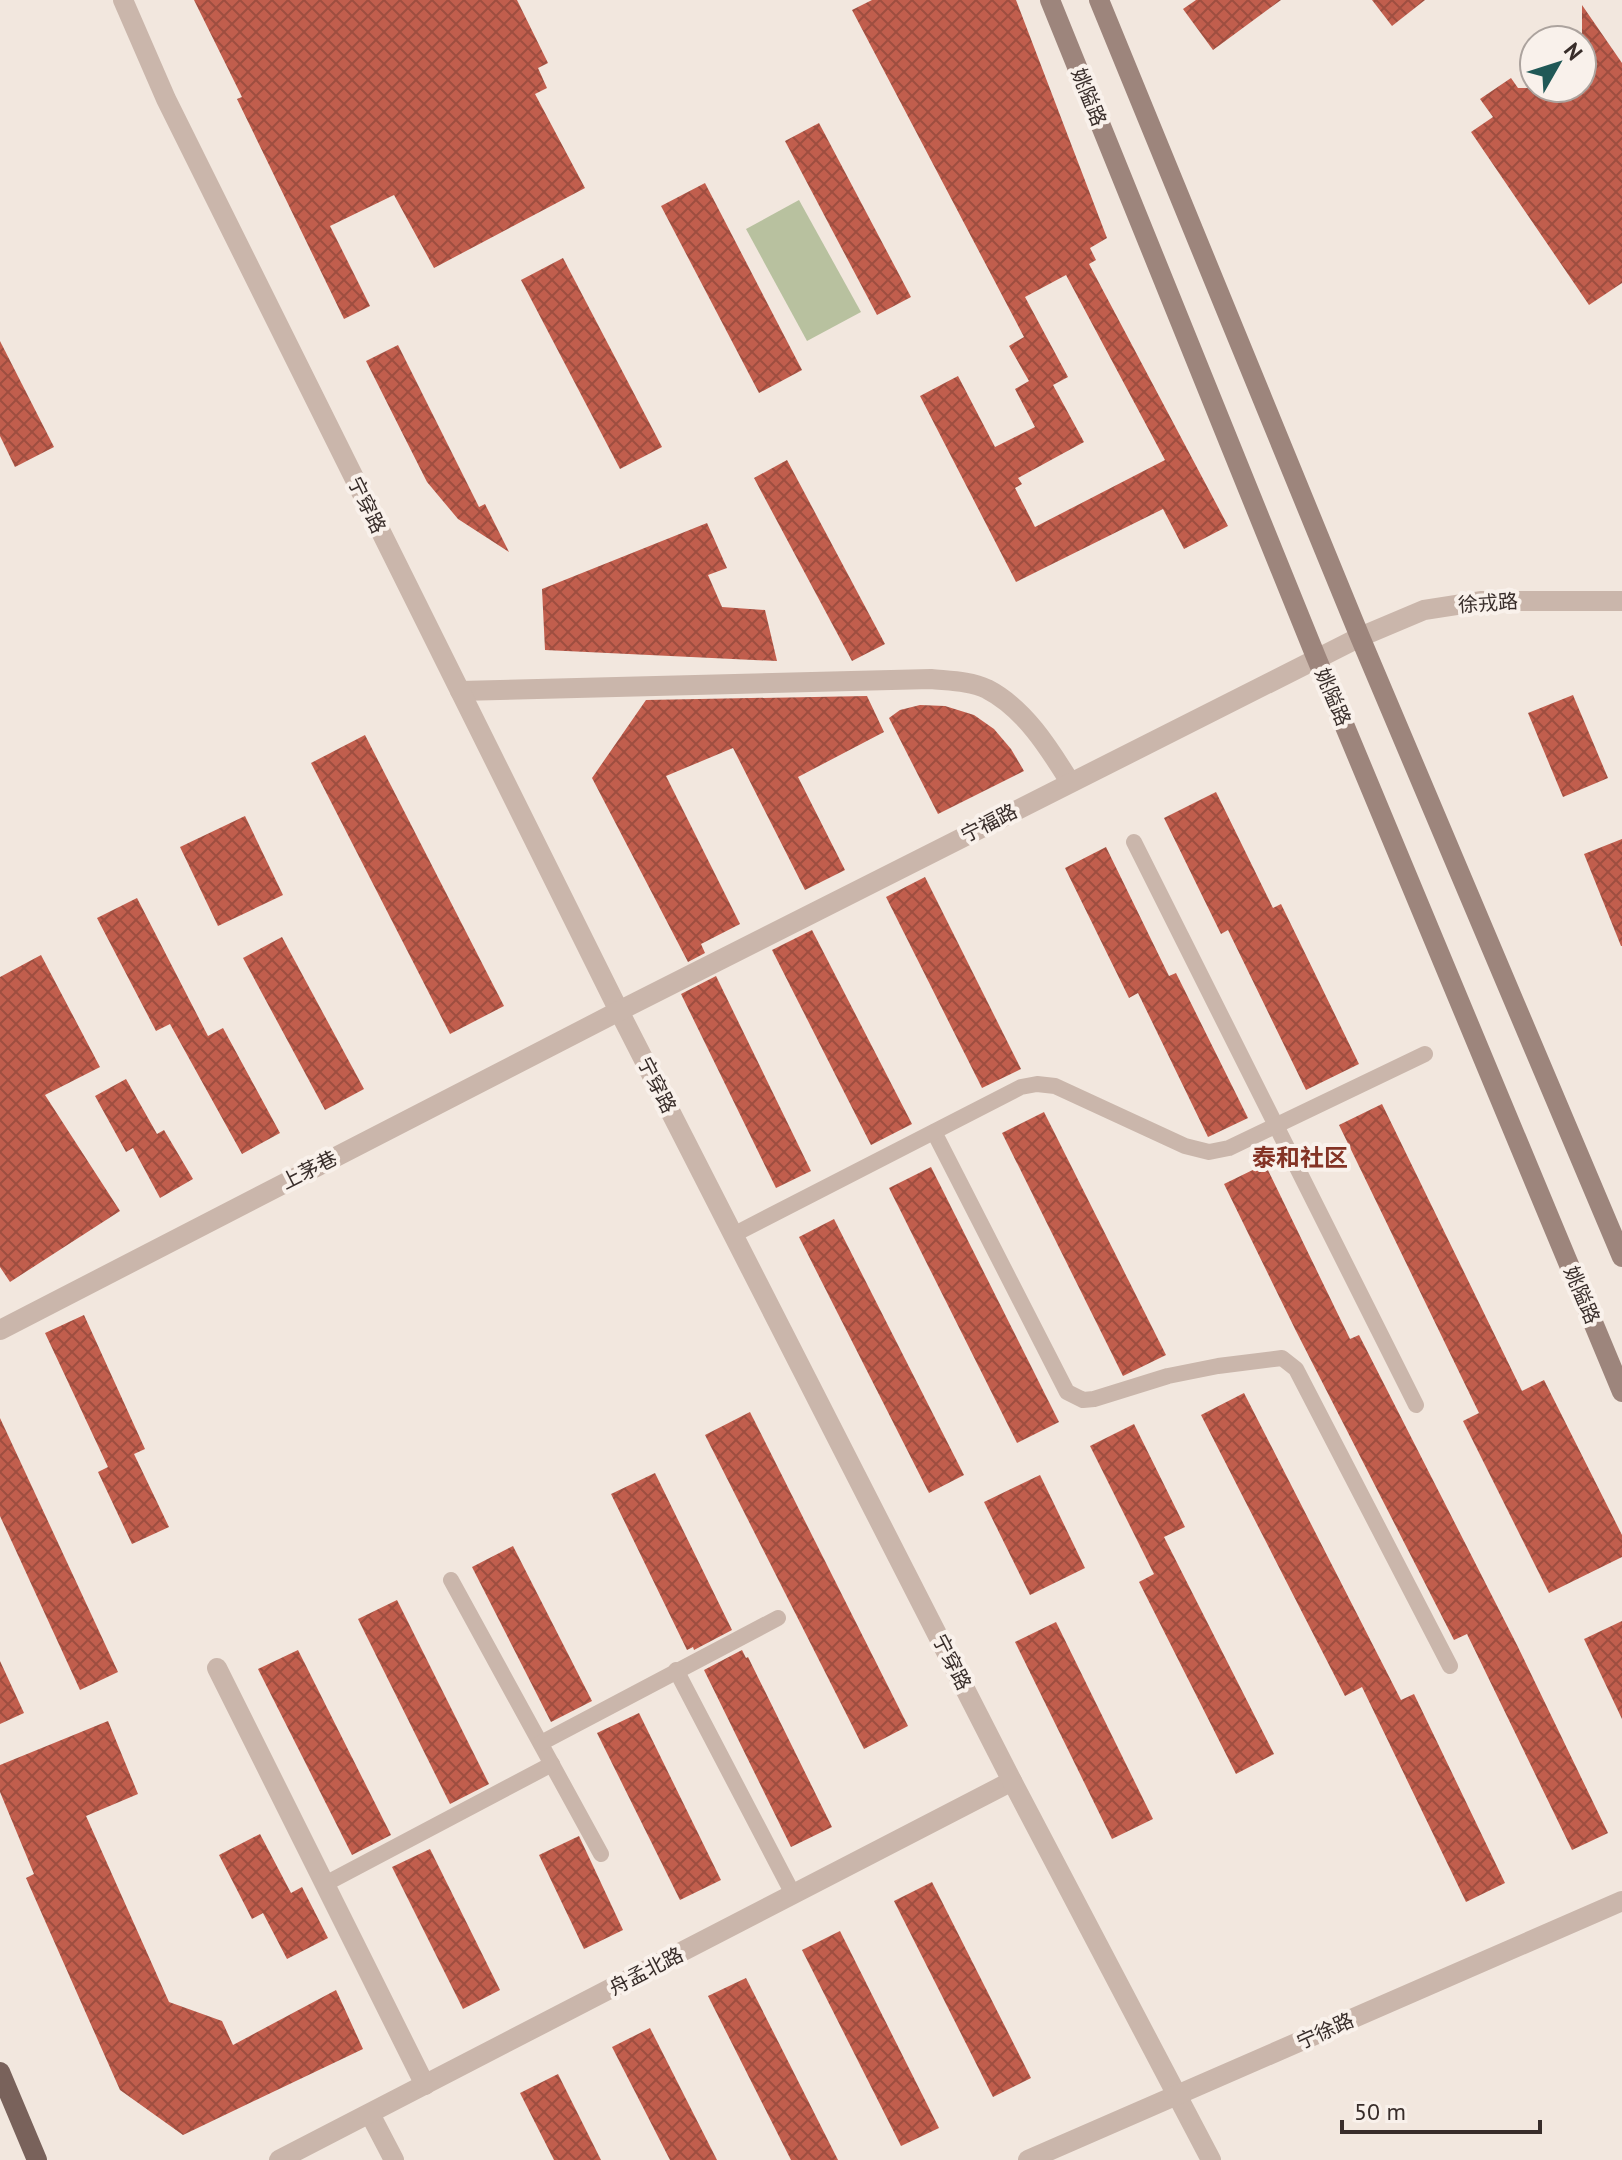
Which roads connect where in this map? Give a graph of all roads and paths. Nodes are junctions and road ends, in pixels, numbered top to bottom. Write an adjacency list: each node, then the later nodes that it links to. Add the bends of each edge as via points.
1 (123, 0): 7 (street, 宁穿路, via 166,99)
2 (1050, 0): 6 (main road, 姚隘路)
3 (1099, 0): 5 (main road)
4 (1622, 601): 5 (street, 徐戎路, via 1482,601 1424,610)
5 (1360, 637): 6 (street, 宁福路); 15 (main road)
6 (1316, 657): 8 (street, 宁福路); 17 (main road, 姚隘路)
7 (460, 691): 8 (street, via 931,679 969,683 1013,708 1050,749); 10 (street, 宁穿路)
8 (1070, 782): 10 (street, 宁福路)
9 (1134, 842): 12 (lane)
10 (619, 1011): 14 (street, 宁穿路); 16 (street, 上茅巷)
11 (1425, 1054): 12 (lane)
12 (1275, 1125): 13 (lane, via 1209,1152 1055,1086 1037,1084 1021,1087); 18 (lane)
13 (934, 1132): 14 (lane); 21 (lane, via 1067,1392 1094,1399 1168,1376 1282,1358 1296,1369)
14 (733, 1235): 26 (street, 宁穿路)
15 (1622, 1257)
16 (3, 1323)
17 (1622, 1392)
18 (1416, 1405)
19 (451, 1580): 24 (lane)
20 (778, 1618): 23 (lane)
21 (1450, 1666)
22 (217, 1668): 28 (street)
23 (676, 1670): 24 (lane); 29 (lane)
24 (541, 1743): 25 (lane)
25 (552, 1764): 27 (lane); 28 (lane)
26 (1012, 1781): 29 (street, 舟孟北路); 33 (street, 宁穿路)
27 (601, 1854)
28 (325, 1884): 32 (street)
29 (793, 1894): 32 (street, 舟孟北路)
30 (1622, 1901): 33 (street, 宁徐路)
31 (0, 2072): 35 (main road)
32 (425, 2085): 34 (street, 舟孟北路)
33 (1179, 2095): 38 (street, 宁徐路); 39 (street, 宁穿路)
34 (370, 2114): 36 (street, 舟孟北路); 37 (street)
35 (37, 2160)
36 (279, 2160)
37 (394, 2160)
38 (1028, 2160)
39 (1211, 2160)

